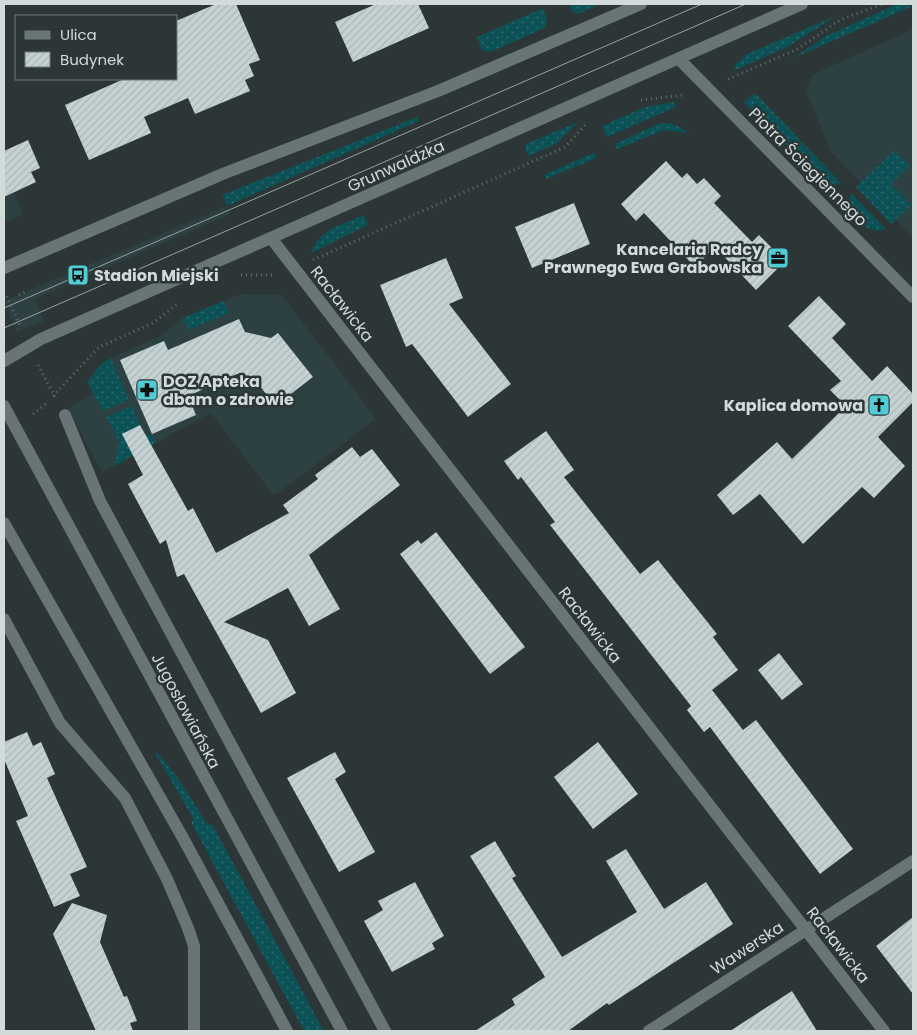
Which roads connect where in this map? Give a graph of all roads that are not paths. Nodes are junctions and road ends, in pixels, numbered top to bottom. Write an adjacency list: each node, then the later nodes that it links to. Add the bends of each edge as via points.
1 (642, 4): 5 (street, via 438,91 225,173)
2 (802, 4): 3 (street, Grunwaldzka)
3 (680, 59): 4 (street, Grunwaldzka); 6 (street, Piotra Ściegiennego)
4 (271, 238): 7 (street, Grunwaldzka, via 41,339); 13 (street, Racławicka)
5 (4, 268)
6 (913, 297)
7 (4, 361)
8 (4, 406): 16 (street, Jugosłowiańska)
9 (65, 415): 17 (street, via 100,501)
10 (4, 523): 15 (street)
11 (4, 620): 14 (street, via 60,723 125,798 167,879 194,946)
12 (913, 861): 13 (street, Wawerska)
13 (806, 930): 18 (street, Wawerska); 19 (street, Racławicka)
14 (194, 1031)
15 (287, 1031)
16 (342, 1031)
17 (385, 1031)
18 (649, 1031)
19 (884, 1031)

